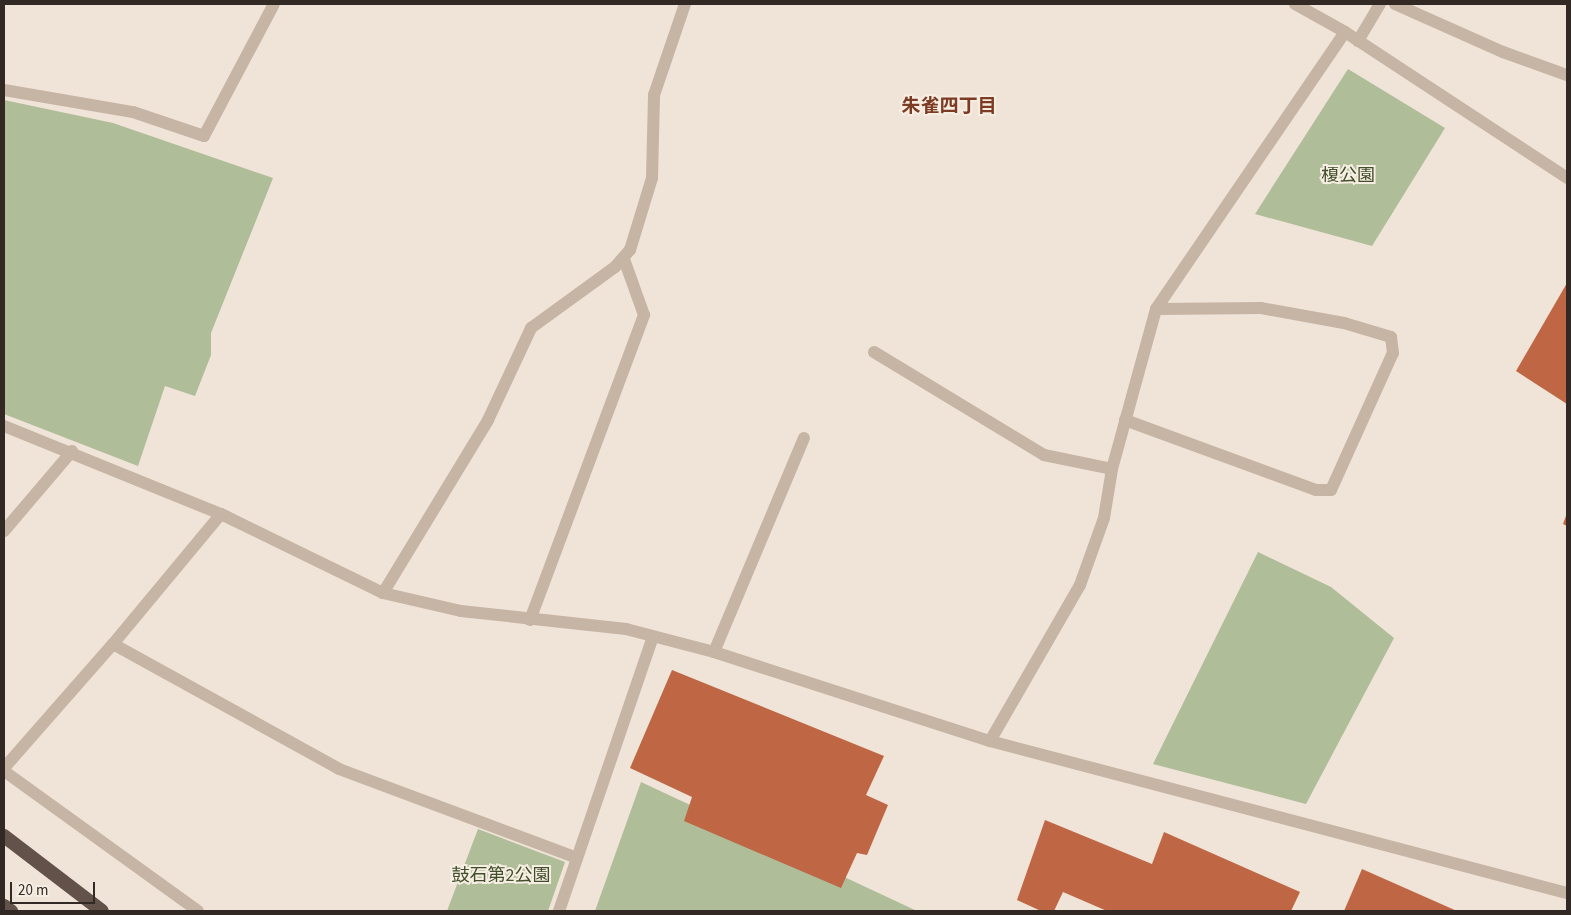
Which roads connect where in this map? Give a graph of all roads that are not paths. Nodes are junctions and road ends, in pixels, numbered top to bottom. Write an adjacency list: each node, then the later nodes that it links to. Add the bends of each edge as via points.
1 (274, 4): 9 (street, via 204,136 132,112)
2 (685, 4): 11 (street, via 654,95 652,178 630,250)
3 (1295, 4): 6 (street)
4 (1380, 4): 7 (street)
5 (1395, 4): 8 (street, via 1502,52)
6 (1345, 32): 7 (street); 12 (street)
7 (1358, 41): 10 (street)
8 (1567, 75)
9 (4, 90)
10 (1567, 178)
11 (624, 259): 21 (street, via 531,328 488,420); 22 (street, via 644,315)
12 (1156, 309): 14 (street); 14 (street, via 1261,308 1344,323 1391,337 1393,353 1331,490 1316,490)
13 (874, 352): 18 (street, via 1044,455)
14 (1125, 420): 18 (street)
15 (4, 426): 17 (street)
16 (804, 438): 25 (street)
17 (72, 451): 19 (street); 20 (street)
18 (1112, 468): 26 (street, via 1104,518 1080,585)
19 (221, 514): 21 (street); 24 (street)
20 (4, 532)
21 (383, 593): 22 (street, via 461,611)
22 (530, 620): 23 (street, via 626,629)
23 (652, 637): 25 (street); 29 (street)
24 (113, 644): 27 (street); 29 (street, via 338,769)
25 (714, 652): 26 (street)
26 (990, 741): 30 (street)
27 (4, 769): 34 (street)
28 (4, 836): 33 (highway)
29 (577, 858): 35 (street)
30 (1567, 893)
31 (4, 906): 32 (highway)
32 (10, 911)
33 (102, 911)
34 (198, 911)
35 (559, 911)

